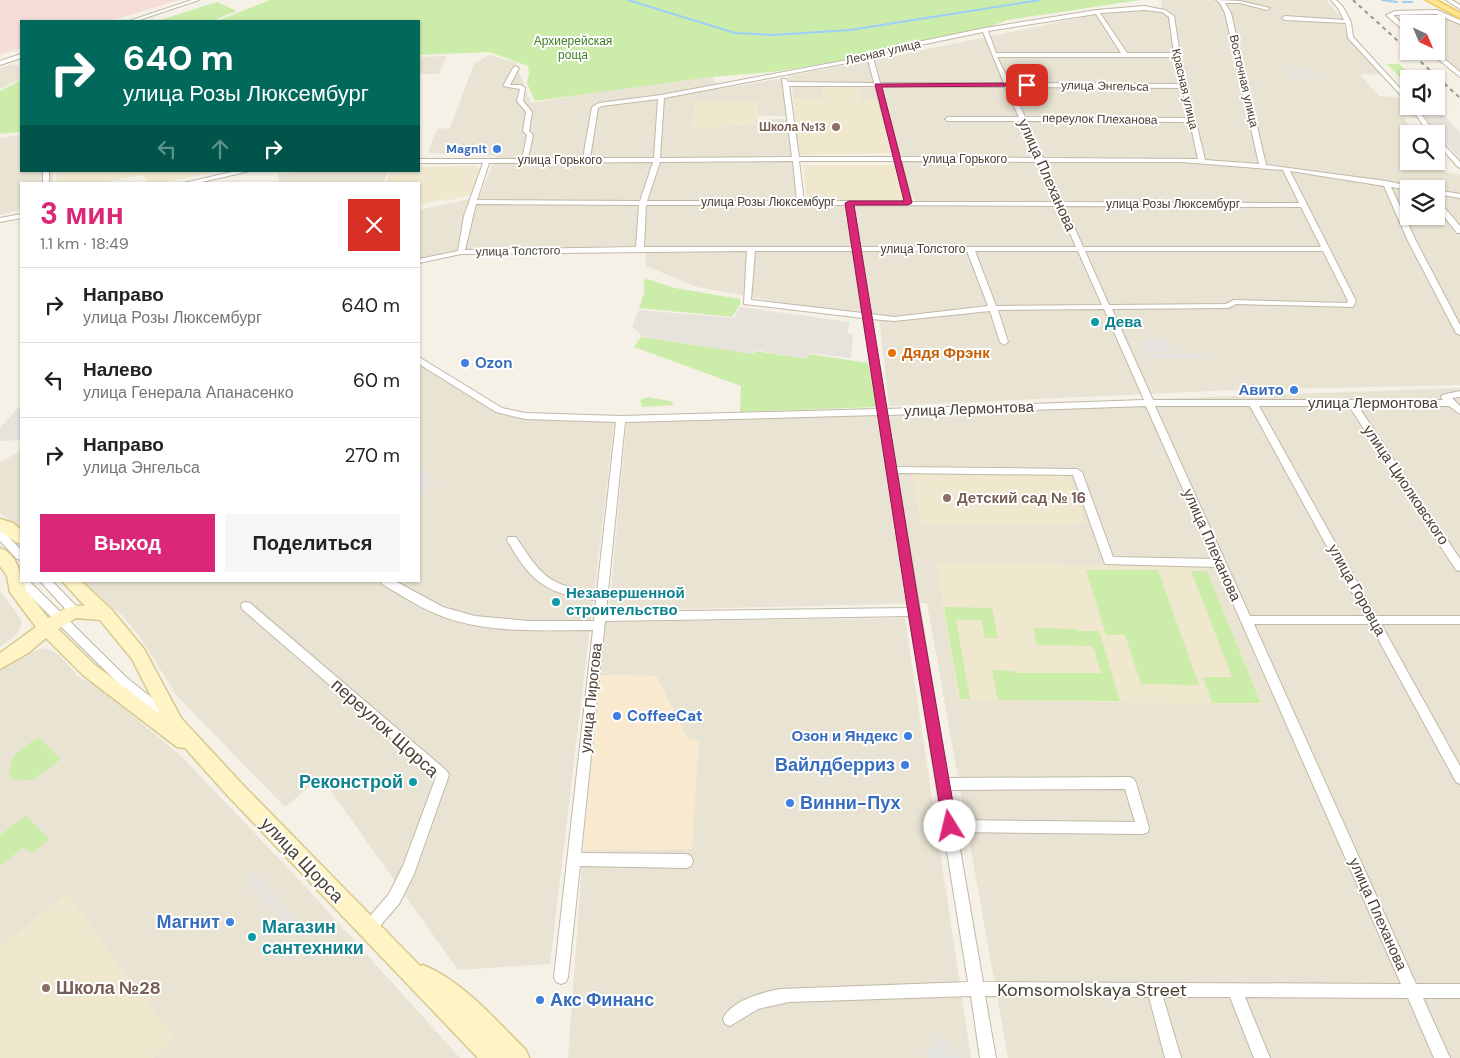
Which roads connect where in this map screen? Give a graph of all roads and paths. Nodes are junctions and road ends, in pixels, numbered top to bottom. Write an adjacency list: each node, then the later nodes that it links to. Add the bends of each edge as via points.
1 (197, 0): 14 (street)
2 (1333, 0): 15 (street)
3 (1430, 0): 12 (main road)
4 (1448, 0): 6 (street)
5 (1220, 1): 7 (street); 48 (street, Восточная улица, via 1228,13)
6 (1460, 7)
7 (1268, 8)
8 (1097, 12): 11 (street, Лесная улица, via 1144,8 1163,11); 18 (street, Лесная улица); 20 (street)
9 (1444, 15): 17 (street, via 1437,12 1389,15)
10 (1445, 15): 16 (street)
11 (1171, 16): 21 (street, Красная улица)
12 (1460, 16)
13 (1285, 18): 15 (street)
14 (135, 20)
15 (1348, 22): 33 (street, via 1350,37)
16 (1460, 22)
17 (1400, 25)
18 (985, 30): 19 (street, улица Плеханова); 23 (street, Лесная улица, via 884,51)
19 (994, 55): 20 (street); 31 (street, улица Плеханова)
20 (1126, 55): 21 (street)
21 (1177, 55): 32 (street, Красная улица)
22 (20, 56): 25 (street)
23 (870, 57): 27 (street, Лесная улица); 30 (street)
24 (1442, 60): 28 (street)
25 (0, 63)
26 (516, 68): 39 (street, via 506,86 521,87 520,101 529,112 526,132 530,136)
27 (781, 74): 29 (street); 34 (street, Лесная улица)
28 (1460, 75)
29 (786, 84): 30 (street, улица Энгельса); 40 (street)
30 (878, 85): 31 (street, улица Энгельса); 41 (street)
31 (1007, 85): 32 (street, улица Энгельса); 36 (street, улица Плеханова)
32 (1184, 86): 37 (street, Красная улица)
33 (1400, 92)
34 (661, 97): 43 (street, Лесная улица, via 595,107); 44 (street)
35 (948, 119): 36 (street, переулок Плеханова)
36 (1022, 119): 37 (street, переулок Плеханова); 45 (street, улица Плеханова)
37 (1192, 120): 47 (street, Красная улица)
38 (1445, 148): 49 (street)
39 (525, 159): 42 (street, улица Горького); 43 (street, улица Горького)
40 (794, 159): 41 (street, улица Горького); 44 (street, улица Горького); 59 (street)
41 (897, 159): 45 (street, улица Горького); 61 (street)
42 (487, 160): 46 (street, улица Горького); 57 (street)
43 (586, 160): 44 (street, улица Горького)
44 (657, 160): 58 (street)
45 (1040, 160): 47 (street, улица Горького); 62 (street, улица Плеханова)
46 (420, 161)
47 (1202, 161): 48 (street, улица Горького)
48 (1263, 166): 50 (street, улица Горького)
49 (1460, 166)
50 (1284, 168): 53 (street, улица Горького); 63 (street)
51 (242, 172): 52 (street)
52 (192, 182)
53 (1386, 183): 54 (street, улица Горького); 79 (street)
54 (1400, 186)
55 (1445, 194): 56 (street)
56 (1460, 196)
57 (472, 202): 58 (street, улица Розы Люксембург); 74 (street)
58 (643, 202): 59 (street, улица Розы Люксембург); 68 (street)
59 (801, 202): 60 (street, улица Розы Люксембург)
60 (849, 203): 61 (street, улица Розы Люксембург); 70 (street)
61 (908, 203): 62 (street, улица Розы Люксембург)
62 (1060, 204): 63 (street, улица Розы Люксембург); 73 (street, улица Плеханова)
63 (1304, 205): 71 (street)
64 (1445, 212): 67 (street)
65 (20, 216): 66 (street)
66 (0, 220)
67 (1460, 231)
68 (640, 249): 69 (street, улица Толстого); 74 (street, улица Толстого)
69 (751, 249): 70 (street, улица Толстого); 78 (street, via 747,302)
70 (856, 249): 72 (street, улица Толстого); 78 (street)
71 (1325, 249): 73 (street, улица Толстого); 76 (street, via 1352,301 1350,305 1234,302 1228,306)
72 (970, 250): 73 (street, улица Толстого); 77 (street)
73 (1080, 250): 76 (street, улица Плеханова)
74 (461, 252): 75 (street, улица Толстого)
75 (420, 261)
76 (1106, 307): 77 (street); 84 (street, улица Плеханова)
77 (993, 308): 78 (street, via 894,319); 80 (street)
78 (867, 316): 88 (street)
79 (1460, 333)
80 (1004, 342)
81 (420, 361): 89 (street, улица Лермонтова, via 499,410 524,416)
82 (1460, 394): 86 (street, улица Лермонтова, via 1445,397)
83 (1351, 402): 85 (street, улица Лермонтова); 86 (street, улица Лермонтова); 98 (street, улица Циолковского)
84 (1148, 403): 85 (street, улица Лермонтова); 88 (street, улица Лермонтова); 97 (street, улица Плеханова)
85 (1253, 403): 110 (street, улица Горовца)
86 (1450, 403): 87 (street)
87 (1460, 411)
88 (882, 412): 89 (street, улица Лермонтова); 90 (street)
89 (621, 419): 104 (street, улица Пирогова)
90 (891, 470): 97 (street, via 1077,472 1109,561); 106 (street)
91 (0, 525): 93 (main road)
92 (0, 535): 96 (street)
93 (20, 537)
94 (512, 540): 104 (street, via 528,564 560,590)
95 (0, 554): 99 (main road, улица Щорса)
96 (20, 555)
97 (1220, 563): 109 (street, улица Плеханова)
98 (1460, 567)
99 (19, 579): 113 (main road, via 18,592)
100 (23, 582): 108 (street, улица Щорса)
101 (46, 582): 108 (street, улица Щорса)
102 (71, 582): 107 (main road, улица Щорса)
103 (388, 582): 112 (street, via 423,603 475,621 494,624)
104 (602, 597): 112 (street, улица Пирогова)
105 (246, 606): 123 (street, переулок Щорса, via 444,776 409,870 394,899)
106 (914, 612): 112 (street); 119 (street)
107 (105, 614): 108 (main road); 116 (main road, улица Щорса, via 138,654)
108 (67, 615): 113 (main road); 116 (street, улица Щорса, via 122,681)
109 (1246, 620): 110 (street); 130 (street, улица Плеханова)
110 (1373, 620): 111 (street); 118 (street, улица Горовца)
111 (1460, 620)
112 (599, 621): 121 (street, улица Пирогова)
113 (46, 628): 114 (main road, via 30,633); 115 (main road); 117 (main road, via 89,670)
114 (0, 652)
115 (0, 662)
116 (175, 724): 117 (main road, улица Щорса)
117 (204, 755): 123 (main road, улица Щорса)
118 (1460, 778)
119 (943, 784): 120 (street); 120 (street, via 1130,783 1142,828)
120 (950, 826): 126 (street)
121 (573, 859): 122 (street); 125 (street, улица Пирогова)
122 (686, 861)
123 (368, 929): 124 (main road, улица Щорса)
124 (401, 961): 132 (main road, улица Щорса); 133 (main road, via 452,995)
125 (560, 977)
126 (978, 989): 127 (street, Komsomolskaya Street); 131 (street, Komsomolskaya Street, via 782,996 753,1002); 134 (street)
127 (1154, 990): 128 (street, Komsomolskaya Street); 135 (street)
128 (1235, 991): 130 (street, Komsomolskaya Street); 136 (street)
129 (1460, 991): 130 (street, Komsomolskaya Street)
130 (1413, 992): 137 (street, улица Плеханова)
131 (730, 1018)
132 (494, 1058)
133 (518, 1058)
134 (988, 1058)
135 (1173, 1058)
136 (1262, 1058)
137 (1442, 1058)

